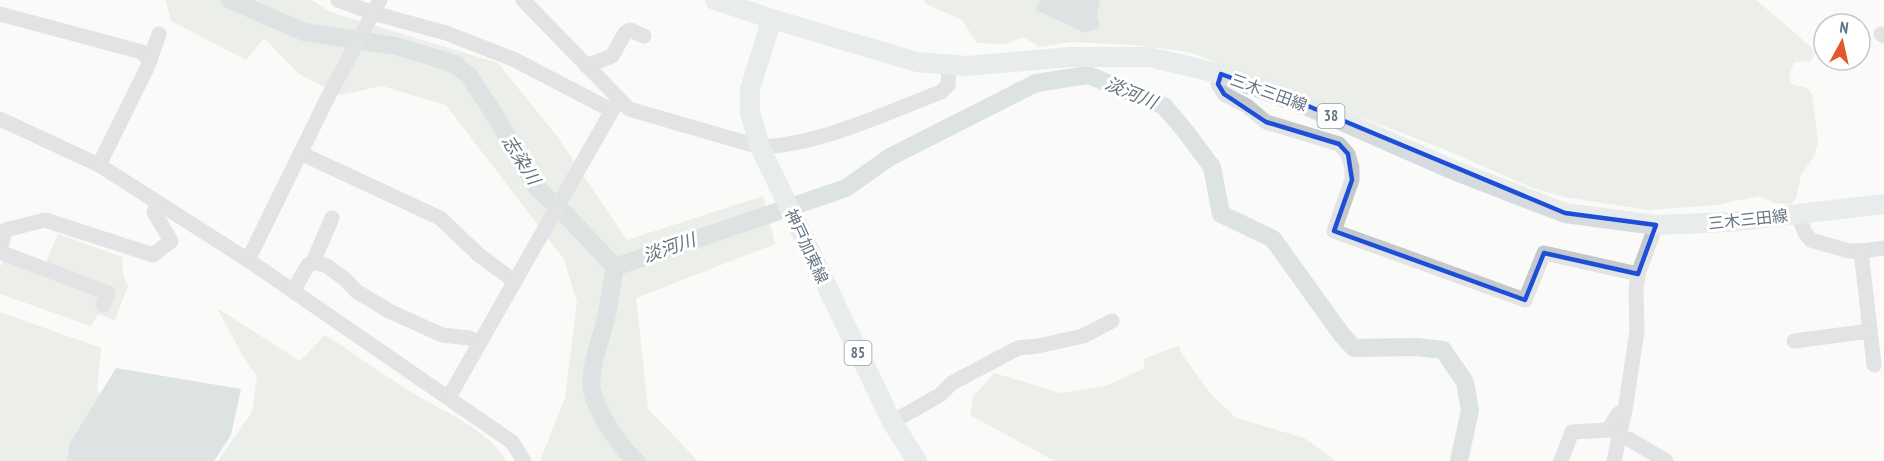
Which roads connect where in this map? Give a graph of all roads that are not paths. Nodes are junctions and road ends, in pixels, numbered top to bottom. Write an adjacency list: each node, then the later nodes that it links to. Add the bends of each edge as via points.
1 (338, 0): 4 (street)
2 (715, 0): 6 (main road, 三木三田線 / 38)
3 (531, 3): 10 (street)
4 (377, 6): 13 (street, via 513,59); 16 (street)
5 (0, 14): 9 (street, via 142,52)
6 (772, 19): 11 (main road, 三木三田線 / 38, via 917,62); 15 (main road, 神戸加東線 / 85, via 750,89 750,112)
7 (159, 34): 9 (street)
8 (644, 36): 10 (street, via 630,30 612,56)
9 (150, 61): 17 (street)
10 (586, 66): 13 (street)
11 (949, 66): 12 (main road, 三木三田線 / 38, via 1070,57 1149,57); 15 (street, via 948,85 940,92 831,133 776,147)
12 (1221, 74): 22 (main road, 三木三田線 / 38, via 1565,213); 28 (street, via 1218,84 1224,94 1266,122 1339,144 1348,154 1352,180 1334,231 1525,300 1544,253)
13 (615, 105): 15 (street); 29 (street)
14 (0, 119): 17 (street)
15 (760, 147): 39 (main road, 神戸加東線 / 85)
16 (300, 153): 26 (street); 29 (street, via 440,218)
17 (99, 165): 18 (street)
18 (158, 204): 25 (street, via 154,212 171,241 153,255 45,220 5,230); 26 (street)
19 (1884, 204): 20 (main road, 三木三田線 / 38)
20 (1798, 214): 22 (main road, 三木三田線 / 38); 24 (street, via 1811,240)
21 (332, 218): 27 (street)
22 (1656, 225): 28 (street)
23 (1884, 247): 24 (street)
24 (1861, 251): 33 (street)
25 (0, 252): 31 (street, via 108,292)
26 (248, 260): 30 (street)
27 (313, 262): 30 (street); 35 (street, via 327,266 356,291 389,311 442,335)
28 (1638, 274): 38 (street, via 1637,331)
29 (514, 281): 35 (street)
30 (293, 291): 37 (street)
31 (103, 305)
32 (1112, 321): 39 (street, via 1083,336 1018,348 952,382 940,395)
33 (1870, 331): 34 (street); 36 (street)
34 (1794, 341)
35 (479, 343): 37 (street)
36 (1874, 365)
37 (449, 397): 41 (street, via 512,442)
38 (1625, 410): 40 (street); 43 (street, via 1608,430 1572,432)
39 (892, 422): 42 (main road, 神戸加東線 / 85)
40 (1618, 437): 44 (street); 45 (street, via 1629,439)
41 (524, 461)
42 (917, 461)
43 (1562, 461)
44 (1614, 461)
45 (1666, 461)

